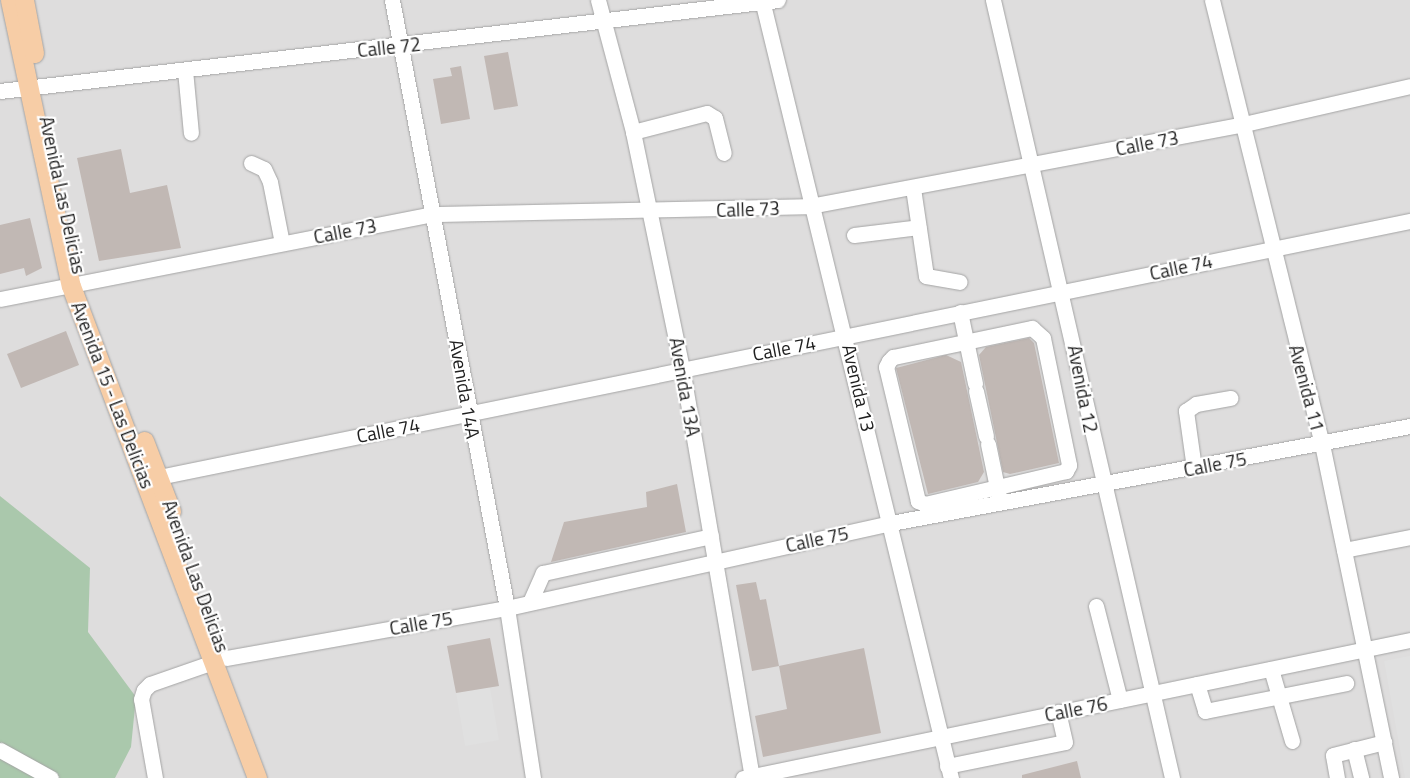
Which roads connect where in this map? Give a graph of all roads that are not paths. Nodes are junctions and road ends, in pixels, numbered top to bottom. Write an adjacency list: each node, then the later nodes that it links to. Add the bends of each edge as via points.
1 (10, 0): 12 (main road)
2 (24, 0): 12 (main road, Avenida Las Delicias)
3 (392, 0): 10 (street, Avenida 14A)
4 (598, 0): 9 (street, Avenida 13A)
5 (778, 0): 8 (street, Calle 72)
6 (993, 0): 20 (street, Avenida 12)
7 (1212, 0): 15 (street, Avenida 11)
8 (762, 2): 9 (street, Calle 72); 22 (street, Avenida 13)
9 (606, 24): 10 (street, Calle 72); 16 (street, Avenida 13A)
10 (402, 46): 11 (street, Calle 72); 24 (street, Avenida 14A)
11 (185, 70): 12 (street, Calle 72); 17 (street)
12 (34, 85): 14 (street, Calle 72); 30 (main road, Avenida Las Delicias)
13 (1410, 86): 15 (street, Calle 73)
14 (0, 91)
15 (1240, 125): 20 (street, Calle 73); 29 (street, Avenida 11)
16 (633, 132): 18 (street, via 708,113 715,118); 23 (street, Avenida 13A)
17 (191, 133)
18 (724, 152)
19 (252, 163): 28 (street, via 264,169 270,182)
20 (1028, 166): 21 (street, Calle 73); 33 (street, Avenida 12)
21 (913, 188): 22 (street, Calle 73); 26 (street)
22 (810, 206): 23 (street, Calle 73); 36 (street, Avenida 13)
23 (650, 212): 24 (street, Calle 73); 38 (street, Avenida 13A)
24 (434, 214): 28 (street, Calle 73); 40 (street, Avenida 14A)
25 (1410, 221): 29 (street, Calle 74)
26 (919, 228): 27 (street); 31 (street, via 926,276)
27 (854, 235)
28 (282, 244): 30 (street, Calle 73)
29 (1270, 248): 33 (street, Calle 74); 42 (street, Avenida 11)
30 (75, 281): 32 (street); 34 (street); 44 (main road, Avenida Las Delicias); 57 (main road, Avenida 15 - Las Delicias)
31 (959, 282)
32 (0, 290)
33 (1063, 292): 35 (street, Calle 74); 45 (street, Avenida 12)
34 (0, 299)
35 (960, 312): 36 (street, Calle 74); 37 (street)
36 (846, 335): 38 (street, Calle 74); 47 (street, Avenida 13)
37 (966, 340): 46 (street); 46 (street, via 1032,328 1043,338 1070,465 1060,475); 46 (street, via 893,356 886,367 918,500 925,504)
38 (682, 368): 40 (street, Calle 74); 48 (street, Avenida 13A)
39 (1230, 398): 43 (street, via 1196,404 1186,411)
40 (470, 414): 44 (street, Calle 74); 54 (street, Avenida 14A)
41 (1410, 426): 42 (street, Calle 75)
42 (1322, 444): 43 (street, Calle 75); 50 (street, Avenida 11)
43 (1194, 468): 45 (street, Calle 75)
44 (159, 477): 57 (main road, Avenida Las Delicias)
45 (1102, 486): 46 (street, Calle 75); 61 (street, Avenida 12)
46 (999, 496): 47 (street, Calle 75)
47 (891, 523): 51 (street, Calle 75); 65 (street, Avenida 13)
48 (711, 536): 51 (street, Avenida 13A); 52 (street, via 543,573)
49 (1410, 536): 50 (street)
50 (1344, 550): 56 (street, Avenida 11)
51 (715, 562): 52 (street, Calle 75); 71 (street, Avenida 13A)
52 (530, 602): 54 (street, Calle 75)
53 (1096, 606): 63 (street)
54 (506, 608): 57 (street, Calle 75); 76 (street, Avenida 14A)
55 (1410, 640): 56 (street, Calle 76)
56 (1366, 650): 58 (street, Calle 76); 67 (street, Avenida 11)
57 (221, 660): 73 (street, Calle 75, via 150,684 144,690 142,699); 74 (main road, Avenida 15 - Las Delicias); 75 (main road, Avenida Las Delicias)
58 (1271, 669): 60 (street, Calle 76); 62 (street)
59 (1346, 683): 62 (street)
60 (1198, 684): 61 (street, Calle 76); 62 (street, via 1205,711)
61 (1149, 694): 63 (street, Calle 76); 77 (street, Avenida 12)
62 (1277, 696): 66 (street)
63 (1120, 700): 64 (street, Calle 76)
64 (1058, 712): 65 (street, Calle 76); 70 (street, via 1065,742)
65 (939, 736): 70 (street, Avenida 13); 71 (street, Calle 76)
66 (1292, 741)
67 (1384, 742): 68 (street); 80 (street, Avenida 11)
68 (1354, 749): 78 (street, via 1333,756); 79 (street)
69 (0, 750): 72 (street)
70 (949, 772)
71 (749, 777)
72 (51, 778)
73 (155, 778)
74 (257, 778)
75 (267, 778)
76 (534, 778)
77 (1172, 778)
78 (1336, 778)
79 (1361, 778)
80 (1391, 778)

